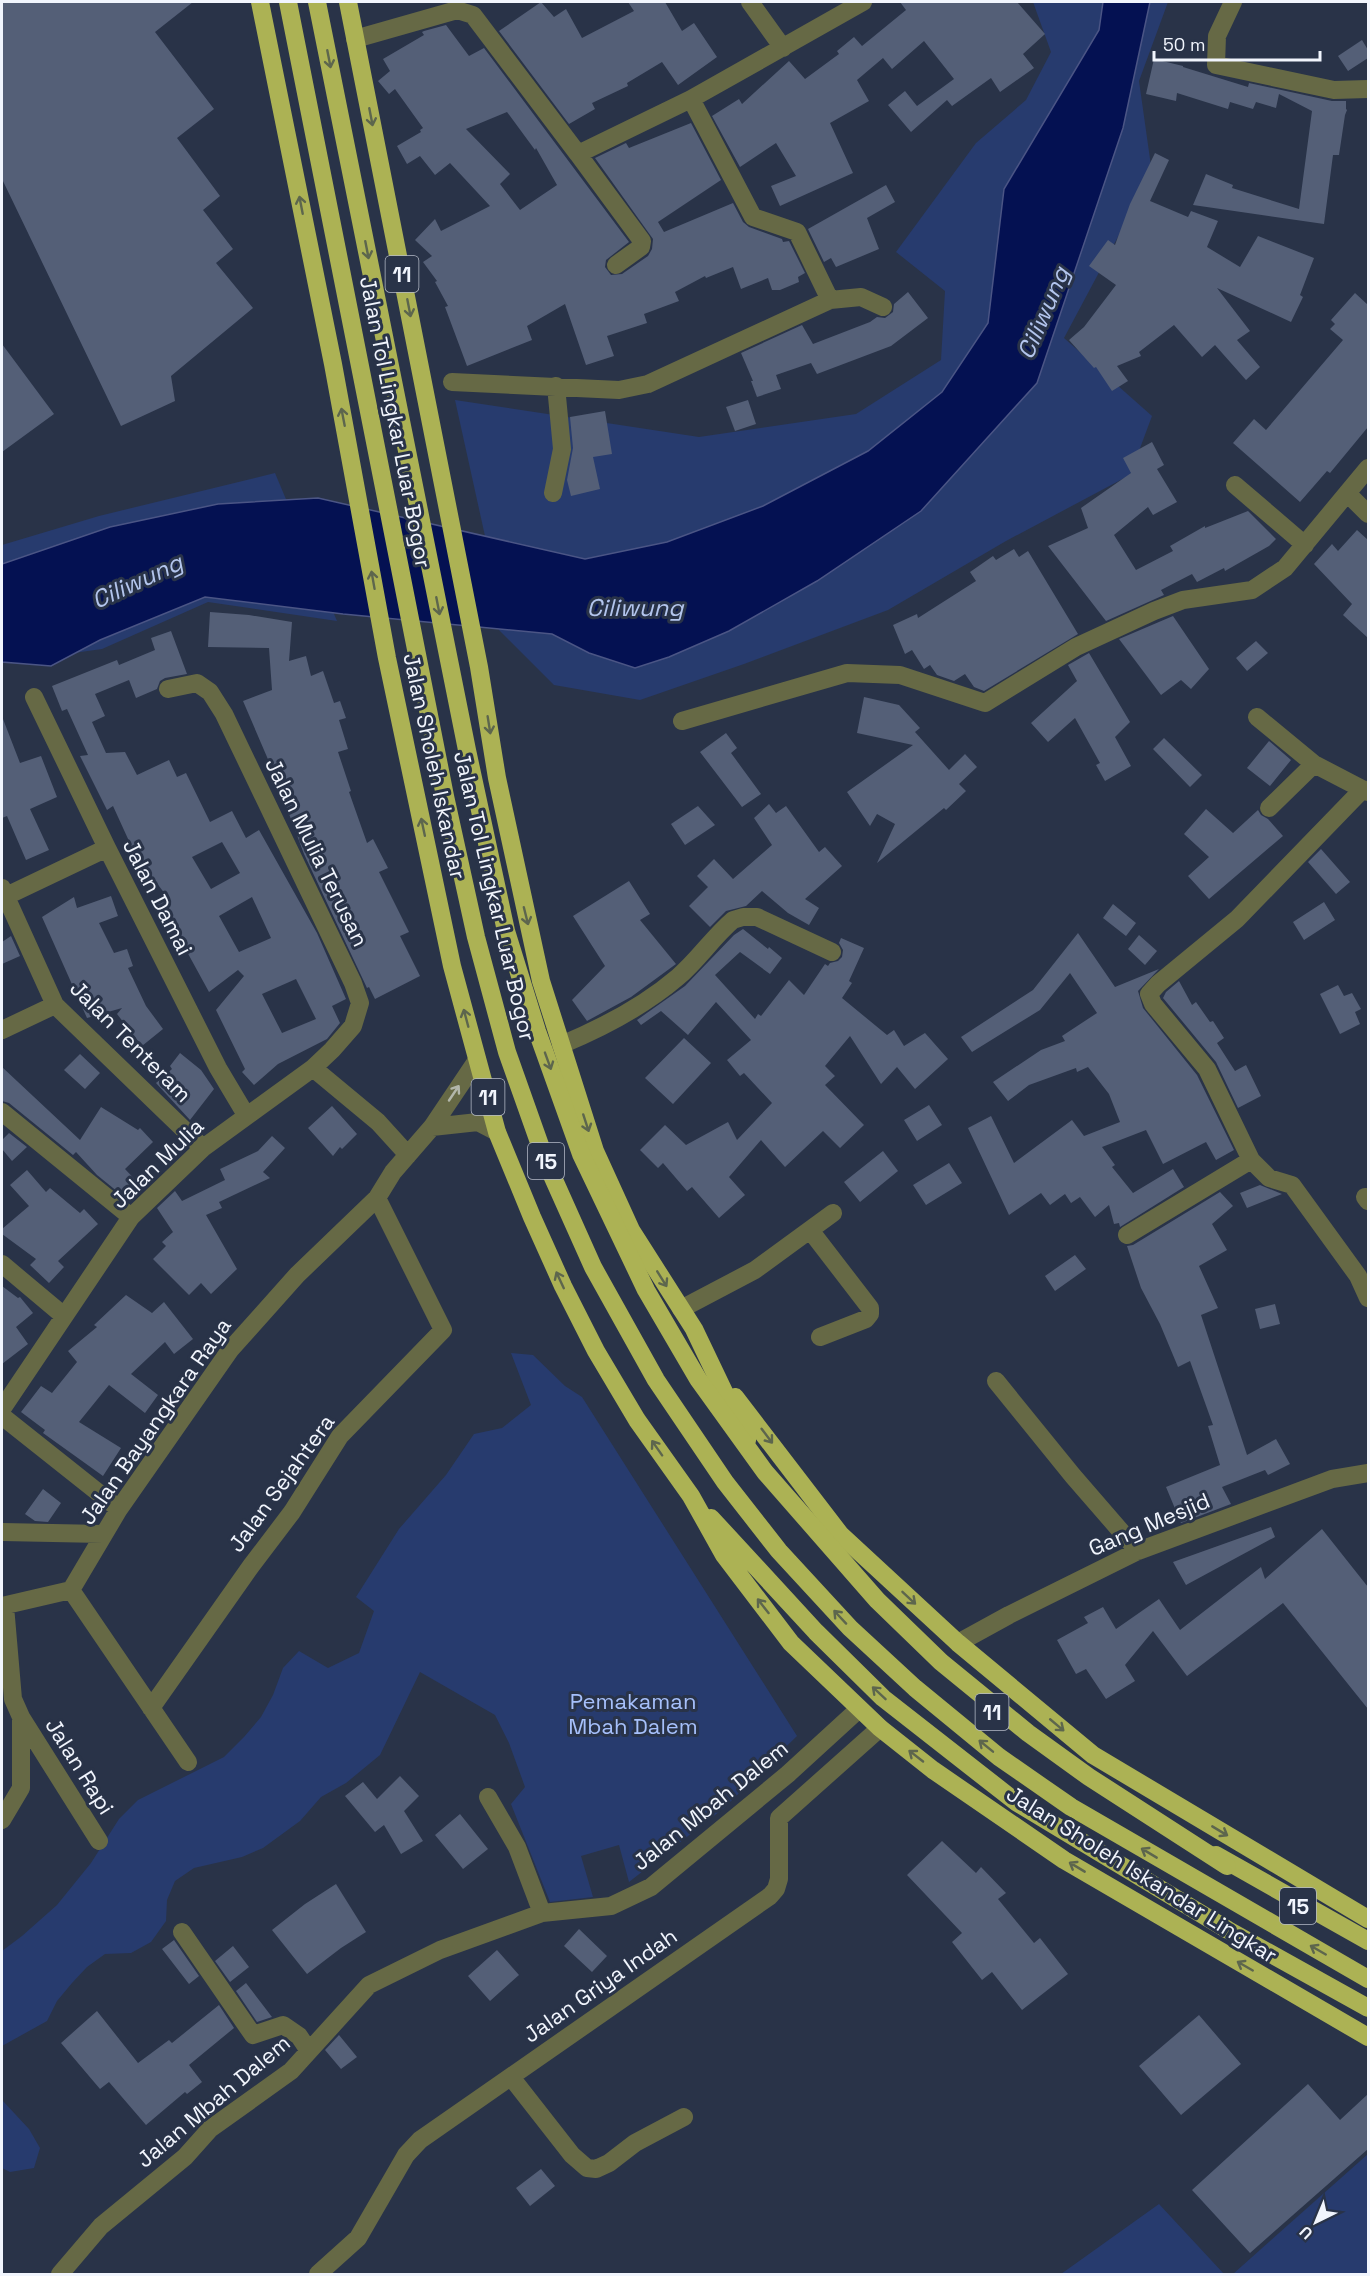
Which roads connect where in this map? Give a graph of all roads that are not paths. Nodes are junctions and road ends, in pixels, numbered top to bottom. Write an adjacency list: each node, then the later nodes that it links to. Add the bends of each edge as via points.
1 (260, 2): 37 (highway, Jalan Sholeh Iskandar / 11, one-way to 1, via 452,966 387,658)
2 (288, 2): 85 (highway, Jalan Tol Lingkar Luar Bogor / 15, one-way to 2, via 1071,1807 999,1757 907,1681 850,1628 725,1482 656,1380 593,1267 546,1162 507,1052 476,937)
3 (317, 2): 84 (highway, Jalan Tol Lingkar Luar Bogor / 15, one-way to 84, bridge, via 506,931 581,1154 646,1290 698,1379 765,1472 877,1600 941,1662 1089,1777 1227,1866)
4 (348, 2): 8 (highway, 11)
5 (750, 2): 9 (street)
6 (863, 2): 9 (street)
7 (1233, 2): 10 (street, via 1217,36 1216,65 1334,90)
8 (355, 39): 12 (street, via 458,10 474,15); 36 (highway, 11, one-way to 36, via 479,667 497,778 541,981)
9 (783, 48): 11 (street)
10 (1368, 89)
11 (690, 99): 12 (street); 14 (street, via 753,217 797,232)
12 (578, 154): 13 (street, via 642,241 641,247)
13 (616, 265)
14 (830, 300): 15 (street, via 861,297); 17 (street, via 648,384 619,390)
15 (883, 307)
16 (452, 382): 17 (street)
17 (556, 386): 20 (street, via 562,449)
18 (1368, 468): 21 (street)
19 (1235, 486): 23 (street)
20 (553, 493)
21 (1347, 493): 22 (street); 23 (street)
22 (1368, 514)
23 (1305, 545): 27 (street, via 1285,567 1252,590 1184,600 1154,611 1076,647 986,703 900,675 847,673)
24 (168, 689): 38 (street, Jalan Mulia Terusan, via 197,683 210,692 224,714 352,983 360,1004 353,1026)
25 (34, 697): 31 (street, Jalan Damai)
26 (1257, 717): 28 (street)
27 (682, 721)
28 (1314, 764): 29 (street); 30 (street)
29 (1366, 791): 45 (street, via 1237,918 1149,994 1207,1069)
30 (1269, 808)
31 (107, 848): 32 (street); 40 (street, Jalan Damai, via 218,1068)
32 (3, 894): 34 (street, Jalan Tenteram)
33 (832, 952): 36 (street, via 757,917 733,920 678,976 650,998 595,1031)
34 (55, 1005): 35 (street); 43 (street, Jalan Tenteram)
35 (2, 1030)
36 (561, 1045): 54 (highway, 11, one-way to 54, via 612,1192)
37 (477, 1060): 41 (street, Jalan Bayangkara Raya, one-way to 37); 42 (highway, Jalan Sholeh Iskandar / 11)
38 (313, 1068): 40 (street, Jalan Mulia); 44 (street, via 378,1122)
39 (2, 1112): 48 (street)
40 (246, 1115): 43 (street, Jalan Mulia)
41 (432, 1127): 42 (street, via 478,1122); 44 (street, Jalan Bayangkara Raya)
42 (497, 1132): 62 (highway, Jalan Sholeh Iskandar / 11, one-way to 42, via 637,1420 596,1351 558,1276)
43 (203, 1148): 48 (street, Jalan Mulia)
44 (408, 1155): 46 (street, Jalan Bayangkara Raya)
45 (1251, 1160): 50 (street); 52 (street, via 1269,1178 1292,1185)
46 (377, 1198): 63 (street, Jalan Bayangkara Raya, via 297,1275 230,1350); 71 (street, Jalan Sejahtera, via 443,1330 340,1437 292,1512)
47 (834, 1213): 49 (street)
48 (131, 1217): 55 (street, Jalan Mulia)
49 (810, 1230): 54 (street, via 755,1270); 56 (street, via 870,1308 866,1318)
50 (1127, 1235)
51 (2, 1264): 55 (street)
52 (1363, 1273): 53 (street)
53 (1368, 1298)
54 (681, 1309): 57 (highway, 11)
55 (64, 1316): 59 (street, Jalan Mulia)
56 (820, 1336)
57 (717, 1374): 69 (highway, one-way to 69, via 840,1534); 83 (highway, 11, via 772,1494 909,1642 1052,1761)
58 (996, 1381): 66 (street)
59 (2, 1409)
60 (2, 1416): 63 (street)
61 (1368, 1473): 66 (street, Gang Mesjid, via 1332,1479)
62 (691, 1496): 72 (highway, Jalan Sholeh Iskandar Lingkar, one-way to 62, via 791,1643 724,1555); 86 (highway, 11, one-way to 62, via 1228,1930 1016,1802 883,1698 816,1632)
63 (119, 1509): 65 (street, Jalan Bayangkara Raya)
64 (2, 1532): 65 (street)
65 (103, 1534): 67 (street, Jalan Bayangkara Raya)
66 (1138, 1551): 69 (street, Gang Mesjid)
67 (71, 1590): 68 (street); 71 (street)
68 (3, 1606): 70 (street, Jalan Rapi)
69 (958, 1643): 81 (highway, one-way to 81, via 1093,1755)
70 (7, 1700): 73 (street, Jalan Rapi)
71 (151, 1708): 75 (street)
72 (859, 1709): 74 (highway, Jalan Sholeh Iskandar Lingkar); 80 (street, Jalan Mbah Dalem, via 788,1774 651,1887 611,1906)
73 (21, 1717): 77 (street, via 21,1788); 79 (street, Jalan Rapi)
74 (880, 1728): 87 (highway, Jalan Sholeh Iskandar Lingkar, one-way to 74, via 1064,1860 933,1770); 89 (street, Jalan Griya Indah, via 779,1818 779,1879 770,1896)
75 (188, 1762)
76 (488, 1797): 80 (street, via 517,1847)
77 (8, 1799): 78 (street)
78 (2, 1820)
79 (99, 1841)
80 (542, 1913): 88 (street, Jalan Mbah Dalem, via 440,1950 369,1985)
81 (1368, 1919)
82 (182, 1932): 88 (street, via 253,2035 283,2025 299,2036)
83 (1368, 1941)
84 (1368, 1946)
85 (1368, 1979)
86 (1368, 2008)
87 (1368, 2037)
88 (309, 2051): 91 (street, Jalan Mbah Dalem, via 291,2071 210,2129 185,2157 101,2226)
89 (511, 2077): 90 (street, via 572,2156 587,2168 609,2163 635,2143); 92 (street, Jalan Griya Indah, via 420,2140 406,2155 358,2238)
90 (684, 2117)
91 (60, 2274)
92 (318, 2274)

